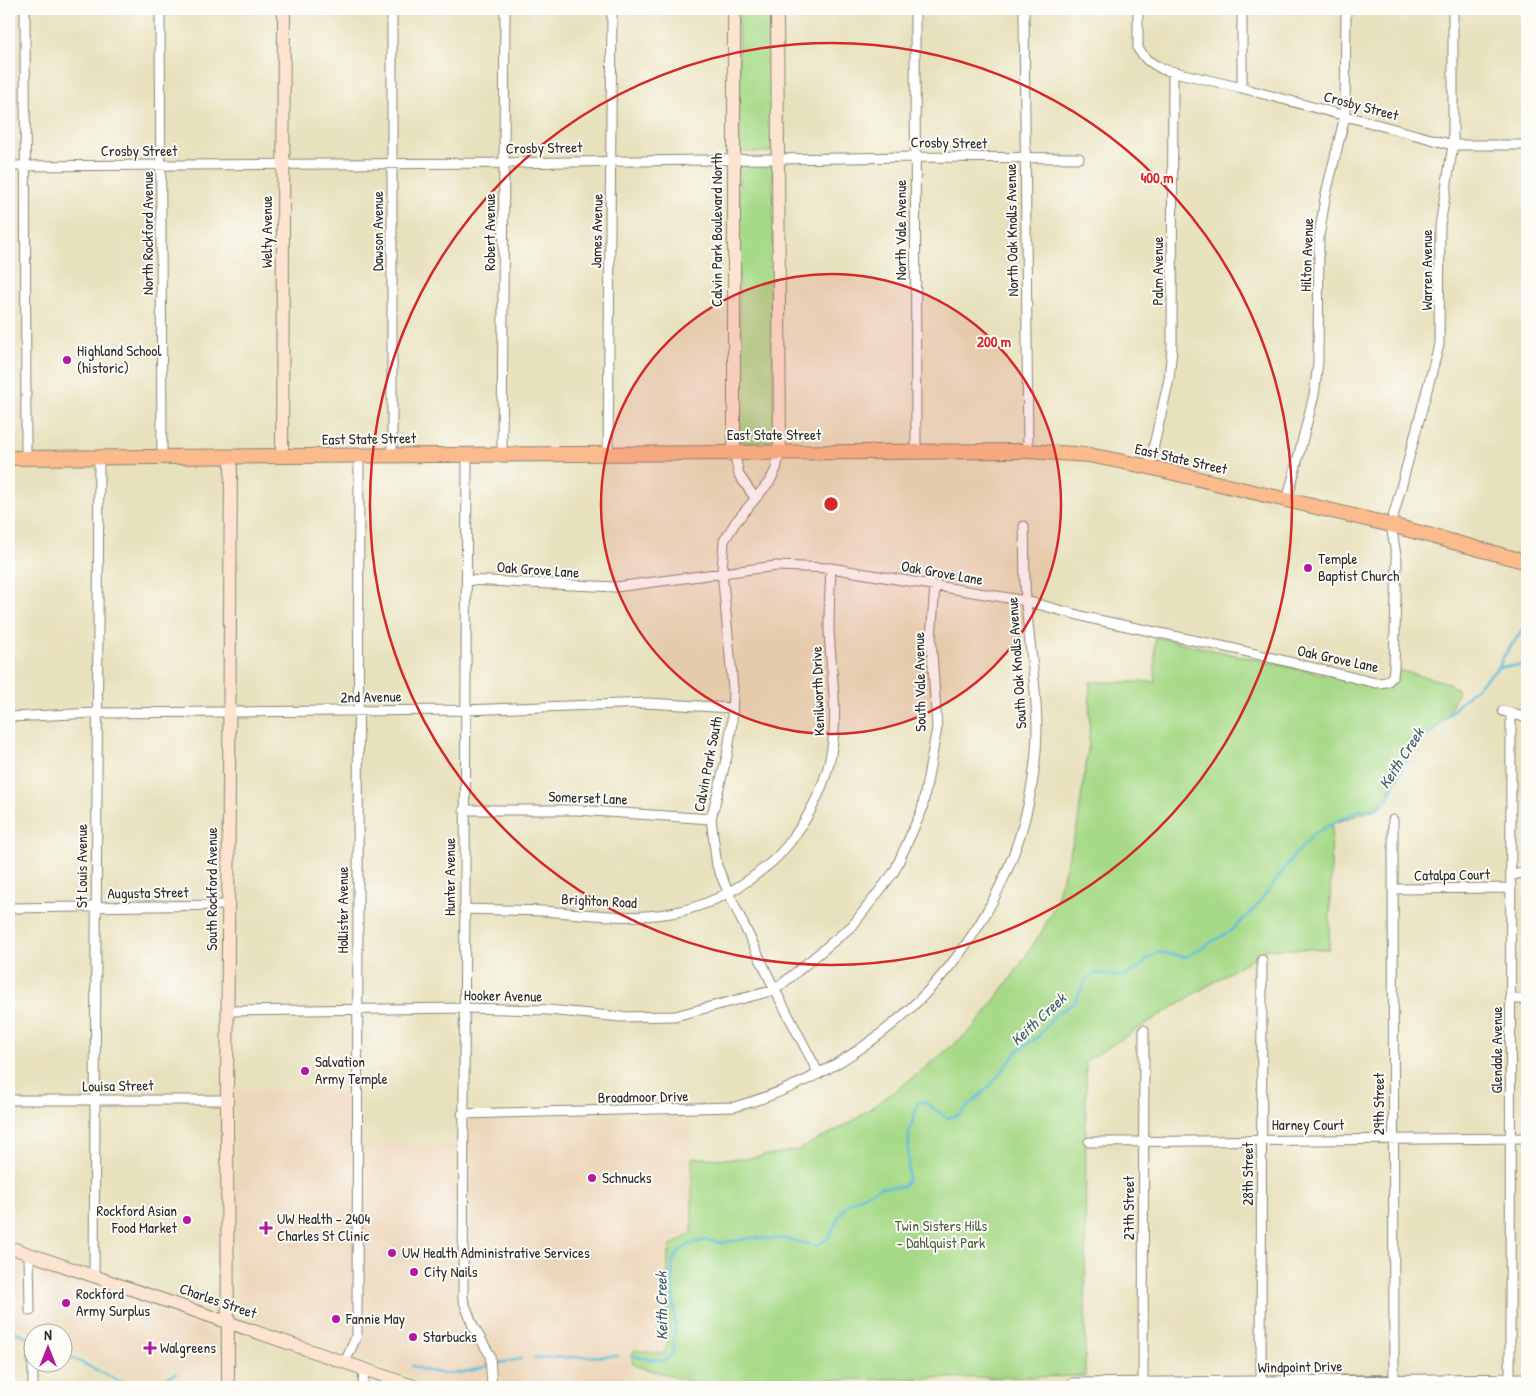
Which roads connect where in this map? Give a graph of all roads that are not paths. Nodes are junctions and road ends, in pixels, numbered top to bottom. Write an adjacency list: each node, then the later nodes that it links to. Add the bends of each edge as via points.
1 (25, 9): 29 (street)
2 (160, 9): 30 (street, North Rockford Avenue)
3 (284, 9): 27 (street, Welty Avenue)
4 (392, 9): 28 (street, Dawson Avenue)
5 (504, 9): 26 (street, Robert Avenue)
6 (612, 9): 25 (street, James Avenue)
7 (734, 9): 23 (street, Calvin Park Boulevard North)
8 (777, 9): 24 (street)
9 (915, 9): 20 (street, North Vale Avenue)
10 (1024, 9): 21 (street, North Oak Knolls Avenue)
11 (1138, 9): 15 (street, Crosby Street, via 1138,49 1147,60)
12 (1242, 9): 16 (street)
13 (1346, 9): 17 (street, Hilton Avenue)
14 (1453, 9): 18 (street, Warren Avenue)
15 (1173, 72): 16 (street, Crosby Street); 47 (street, Palm Avenue, via 1172,348 1169,379)
16 (1242, 88): 17 (street, Crosby Street)
17 (1345, 116): 18 (street, Crosby Street); 49 (street, Hilton Avenue, via 1320,224 1317,376)
18 (1453, 145): 19 (street, Crosby Street); 51 (street, Warren Avenue, via 1440,226 1439,345)
19 (1527, 145)
20 (914, 157): 21 (street, Crosby Street); 24 (street, Crosby Street); 35 (street, North Vale Avenue)
21 (1024, 158): 22 (street, Crosby Street); 34 (street, North Oak Knolls Avenue)
22 (1079, 158)
23 (734, 159): 24 (street, Crosby Street); 25 (street, Crosby Street); 32 (street, Calvin Park Boulevard North)
24 (778, 159): 33 (street)
25 (612, 161): 26 (street, Crosby Street); 37 (street, James Avenue)
26 (504, 163): 28 (street, Crosby Street); 38 (street, Robert Avenue)
27 (283, 164): 28 (street, Crosby Street); 30 (street, Crosby Street); 40 (street, Welty Avenue)
28 (392, 164): 36 (street, Dawson Avenue)
29 (26, 165): 30 (street, Crosby Street); 31 (street, Crosby Street); 43 (street)
30 (161, 165): 39 (street, North Rockford Avenue)
31 (9, 166)
32 (734, 451): 33 (main road, East State Street); 37 (main road, East State Street); 48 (street, via 739,475)
33 (780, 451): 35 (main road, East State Street); 48 (street, Calvin Park South, via 773,475)
34 (1028, 451): 35 (main road, East State Street); 47 (main road, East State Street, via 1089,456)
35 (916, 452)
36 (392, 454): 41 (main road, East State Street); 42 (main road, East State Street)
37 (608, 454): 38 (main road, East State Street)
38 (502, 455): 42 (main road, East State Street)
39 (162, 456): 44 (main road, East State Street); 45 (main road, East State Street)
40 (282, 456): 41 (main road, East State Street); 45 (main road, East State Street)
41 (359, 456): 60 (street, Hollister Avenue)
42 (467, 456): 55 (street, Hunter Avenue)
43 (26, 457): 44 (main road, East State Street); 46 (main road, East State Street)
44 (99, 457): 62 (street, St Louis Avenue)
45 (231, 457): 61 (street, South Rockford Avenue)
46 (9, 458)
47 (1149, 467): 49 (main road, East State Street)
48 (755, 498): 54 (street, Calvin Park South, via 724,541)
49 (1288, 501): 51 (main road, East State Street)
50 (1024, 526): 57 (street, South Oak Knolls Avenue)
51 (1391, 526): 52 (main road, East State Street); 57 (street, Oak Grove Lane, via 1396,561 1394,667 1393,676 1387,682 1376,683)
52 (1527, 562)
53 (831, 568): 54 (street, Oak Grove Lane, via 776,566); 56 (street, Oak Grove Lane); 72 (street, Kenilworth Drive, via 829,627 835,720 825,780 807,818 778,859)
54 (722, 572): 55 (street, Oak Grove Lane, via 616,587); 58 (street, Calvin Park South)
55 (466, 580): 59 (street, Hunter Avenue)
56 (935, 586): 57 (street, Oak Grove Lane); 78 (street, South Vale Avenue, via 931,638 937,728 922,810 894,872 853,925)
57 (1026, 601): 85 (street, South Oak Knolls Avenue, via 1036,738 1032,781 1022,828 1001,881 984,918 960,956 928,994 884,1033)
58 (732, 708): 59 (street, 2nd Avenue, via 647,703); 66 (street, Calvin Park South, via 727,756)
59 (466, 710): 60 (street, 2nd Avenue); 65 (street, Hunter Avenue)
60 (357, 711): 61 (street, 2nd Avenue); 83 (street, Hollister Avenue)
61 (230, 712): 62 (street, 2nd Avenue); 73 (street, South Rockford Avenue)
62 (96, 713): 63 (street, 2nd Avenue); 74 (street, St Louis Avenue)
63 (9, 717)
64 (1527, 718): 69 (street, Glendale Avenue, via 1507,712)
65 (464, 810): 66 (street, Somerset Lane, via 577,810); 76 (street, Hunter Avenue)
66 (711, 819): 72 (street, Calvin Park South, via 717,866)
67 (1393, 820): 71 (street, 29th Street)
68 (1527, 871): 69 (street)
69 (1511, 876): 70 (street, Glendale Avenue)
70 (1511, 888): 71 (street, Catalpa Court); 79 (street, Glendale Avenue)
71 (1393, 889): 93 (street, 29th Street)
72 (729, 894): 76 (street, Brighton Road, via 692,910 619,918); 78 (street, Calvin Park South)
73 (228, 905): 74 (street, Augusta Street); 82 (street, South Rockford Avenue)
74 (95, 907): 75 (street, Augusta Street); 87 (street, St Louis Avenue)
75 (9, 908)
76 (464, 909): 81 (street, Hunter Avenue)
77 (1262, 960): 92 (street, 28th Street)
78 (775, 990): 81 (street, Hooker Avenue, via 675,1016 621,1017 548,1010); 85 (street, Calvin Park South)
79 (1511, 999): 80 (street); 90 (street, Glendale Avenue)
80 (1527, 999)
81 (464, 1008): 83 (street, Hooker Avenue); 89 (street, Hunter Avenue)
82 (228, 1010): 83 (street, Hooker Avenue); 88 (street, South Rockford Avenue)
83 (357, 1010): 101 (street, Hollister Avenue, via 357,1335)
84 (1144, 1030): 94 (street, 27th Street)
85 (819, 1074): 89 (street, Broadmoor Drive, via 766,1098 734,1107)
86 (9, 1100): 87 (street, Louisa Street)
87 (94, 1100): 88 (street, Louisa Street); 98 (street, St Louis Avenue)
88 (227, 1100): 100 (street, South Rockford Avenue)
89 (462, 1114): 114 (street, Hunter Avenue, via 463,1298 473,1326 490,1355)
90 (1510, 1138): 91 (street, Harney Court); 93 (street, Harney Court); 107 (street, Glendale Avenue)
91 (1527, 1138)
92 (1262, 1139): 93 (street, Harney Court); 94 (street, Harney Court); 108 (street, 28th Street)
93 (1393, 1139): 106 (street, 29th Street)
94 (1143, 1141): 95 (street, Harney Court); 109 (street, 27th Street)
95 (1089, 1142)
96 (9, 1246): 97 (street, Charles Street)
97 (30, 1254): 98 (street, Charles Street); 99 (street)
98 (94, 1276): 100 (street, Charles Street)
99 (30, 1311)
100 (226, 1320): 101 (street, Charles Street); 111 (street, South Rockford Avenue)
101 (345, 1362): 102 (street, Charles Street)
102 (364, 1368): 112 (street); 113 (street, Charles Street)
103 (32, 1374): 110 (street)
104 (1527, 1378): 107 (street, Windpoint Drive)
105 (1073, 1383): 109 (street, Windpoint Drive)
106 (1394, 1383): 107 (street, Windpoint Drive); 108 (street, Windpoint Drive)
107 (1510, 1383)
108 (1262, 1384): 109 (street, Windpoint Drive)
109 (1143, 1385)
110 (33, 1387)
111 (228, 1387)
112 (363, 1387)
113 (416, 1387)
114 (492, 1387)

